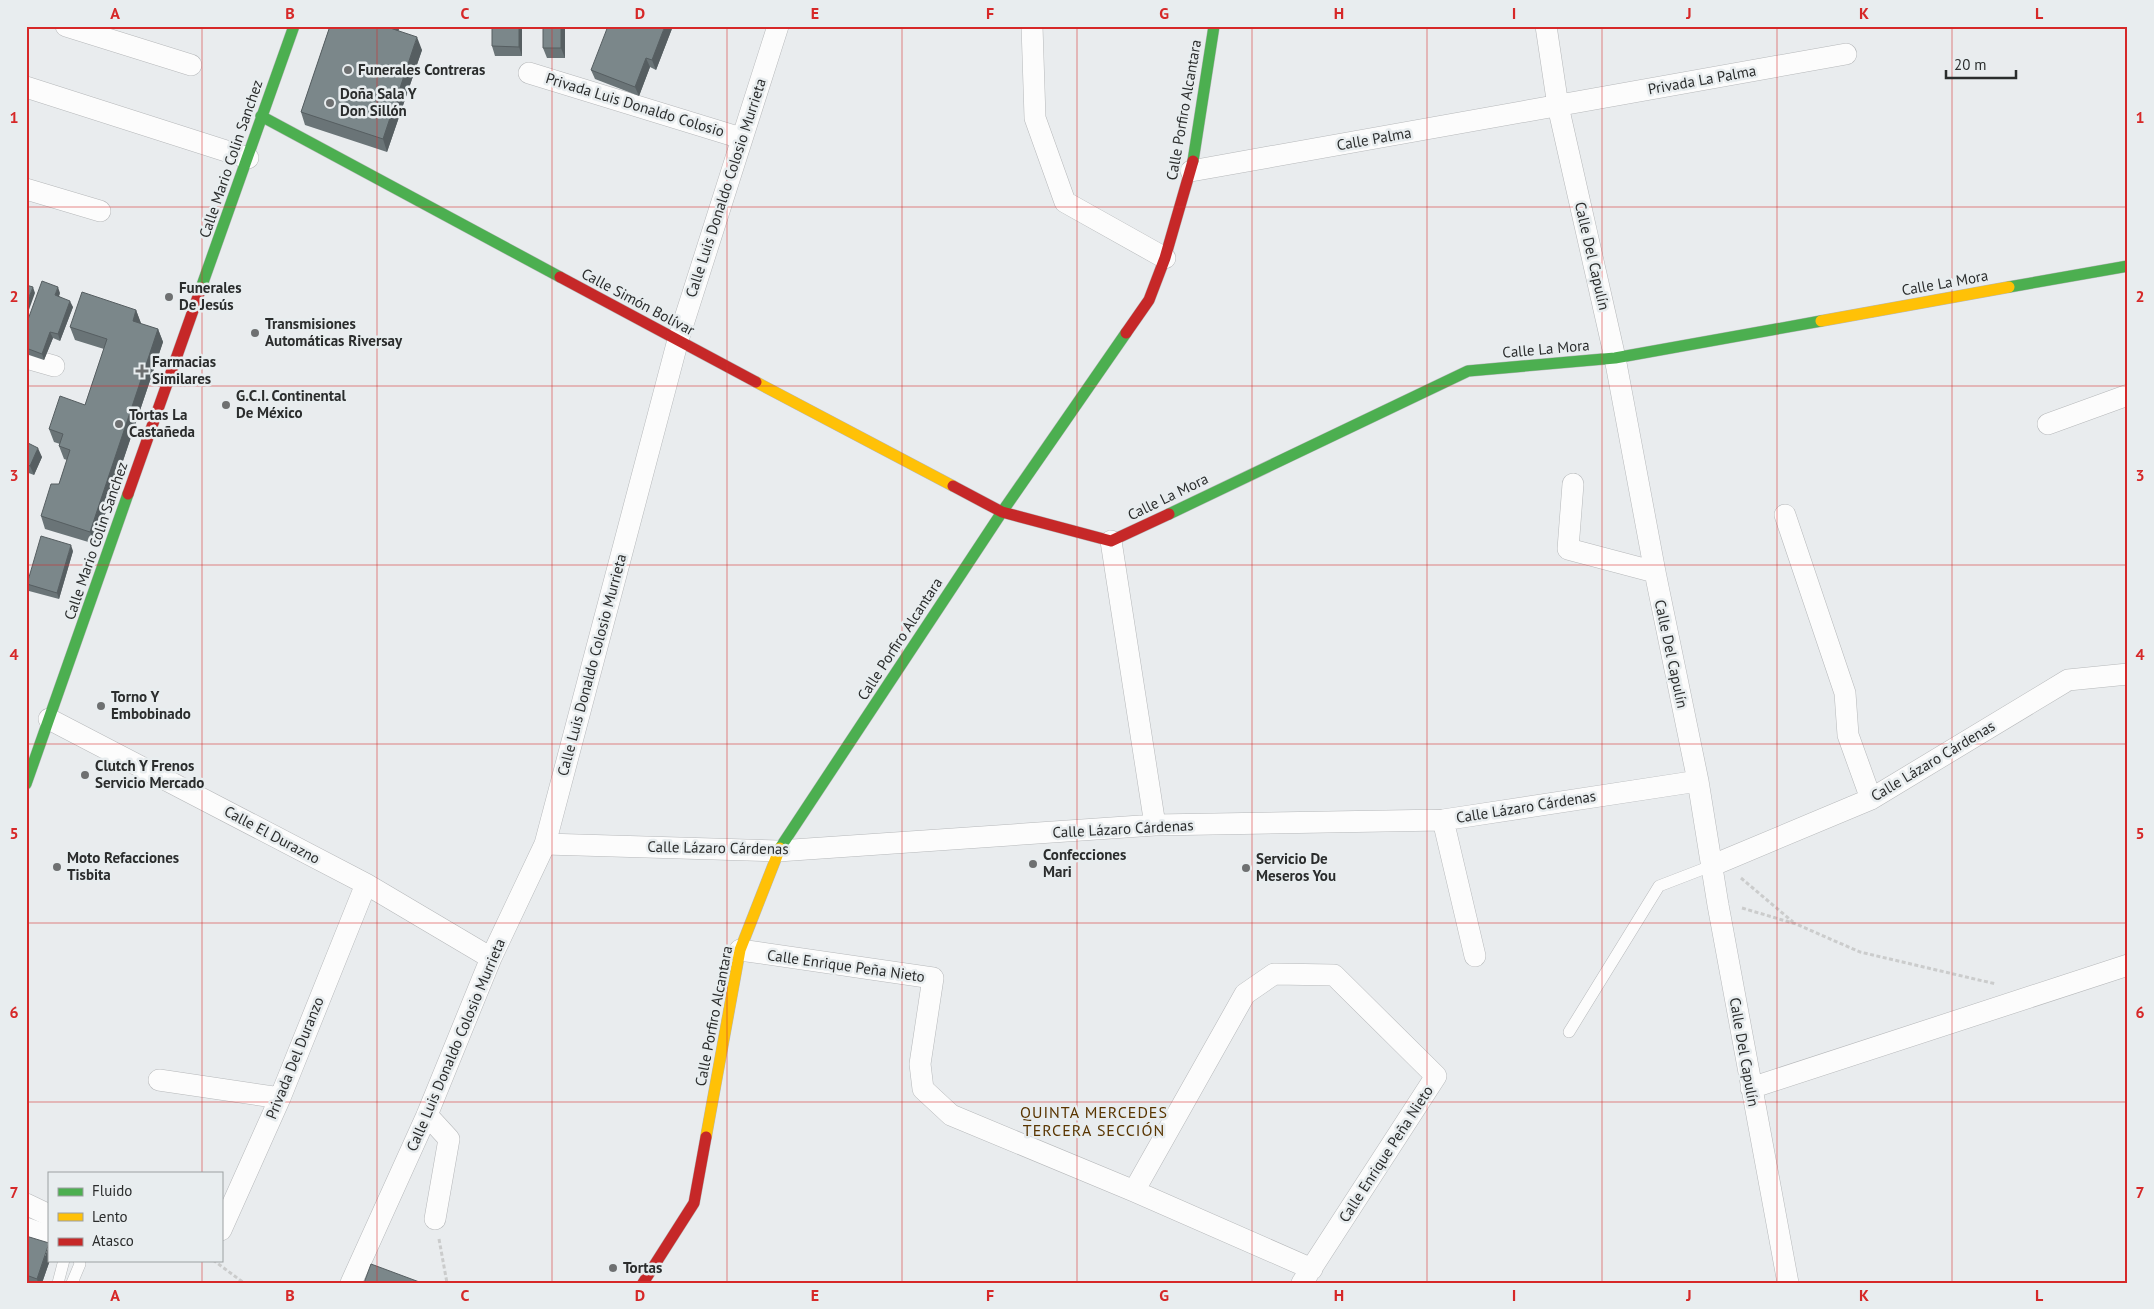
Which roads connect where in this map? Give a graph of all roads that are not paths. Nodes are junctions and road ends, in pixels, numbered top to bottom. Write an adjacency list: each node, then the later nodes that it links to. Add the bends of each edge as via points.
1 (66, 26): 8 (street)
2 (294, 26): 12 (street, Calle Mario Colin Sanchez)
3 (778, 26): 13 (street, Calle Luis Donaldo Colosio Murrieta)
4 (1032, 26): 18 (street, via 1036,118 1064,202)
5 (1214, 26): 15 (street, Calle Porfiro Alcantara)
6 (1546, 26): 11 (street, Calle Del Capulín)
7 (1846, 54): 11 (street, Privada La Palma)
8 (191, 65)
9 (529, 73): 13 (street, Privada Luis Donaldo Colosio)
10 (26, 88): 14 (street)
11 (1558, 106): 15 (street, Calle Palma); 22 (street, Calle Del Capulín)
12 (261, 116): 14 (street, Calle Mario Colin Sanchez); 20 (street, Calle Simón Bolívar)
13 (741, 138): 20 (street, Calle Luis Donaldo Colosio Murrieta)
14 (248, 158): 32 (street, Calle Mario Colin Sanchez)
15 (1191, 171): 18 (street, Calle Porfiro Alcantara)
16 (26, 189): 17 (street)
17 (100, 212)
18 (1165, 258): 27 (street, Calle Porfiro Alcantara, via 1149,300)
19 (2128, 266): 22 (street, Calle La Mora)
20 (678, 340): 27 (street, Calle Simón Bolívar); 38 (street, Calle Luis Donaldo Colosio Murrieta)
21 (26, 358): 23 (street)
22 (1615, 358): 29 (street, Calle La Mora, via 1468,371); 30 (street, Calle Del Capulín)
23 (54, 366)
24 (2128, 395): 25 (street)
25 (2048, 424)
26 (1573, 484): 30 (street, via 1568,548)
27 (1002, 512): 29 (street); 39 (street, Calle Porfiro Alcantara)
28 (1785, 515): 35 (street, via 1845,693 1848,735)
29 (1111, 542): 37 (street)
30 (1654, 572): 33 (street, Calle Del Capulín)
31 (2128, 674): 35 (street, Calle Lázaro Cárdenas, via 2068,680)
32 (49, 719): 34 (street, Calle Mario Colin Sanchez); 41 (street, Calle El Durazno)
33 (1698, 781): 36 (street, Calle Lázaro Cárdenas); 40 (street, Calle Del Capulín)
34 (26, 784)
35 (1871, 798): 40 (street, Calle Lázaro Cárdenas)
36 (1443, 820): 37 (street, Calle Lázaro Cárdenas); 43 (street)
37 (1155, 825): 39 (street, Calle Lázaro Cárdenas)
38 (545, 844): 39 (street, Calle Lázaro Cárdenas); 44 (street, Calle Luis Donaldo Colosio Murrieta)
39 (778, 851): 42 (street, Calle Porfiro Alcantara)
40 (1717, 863): 46 (lane, via 1659,886); 48 (street, Calle Del Capulín, via 1718,905)
41 (366, 884): 44 (street, Calle El Durazno); 49 (street, Privada Del Duranzo)
42 (740, 950): 51 (street, Calle Enrique Peña Nieto, via 933,978 920,1064 923,1089 951,1115); 66 (street, Calle Porfiro Alcantara, via 694,1203)
43 (1475, 956)
44 (492, 958): 50 (street, Calle Luis Donaldo Colosio Murrieta)
45 (2128, 964): 48 (street)
46 (1569, 1032)
47 (159, 1080): 49 (street)
48 (1751, 1088): 67 (street, Calle Del Capulín)
49 (280, 1098): 56 (street, Privada Del Duranzo)
50 (427, 1116): 54 (street, via 449,1140); 65 (street, Calle Luis Donaldo Colosio Murrieta)
51 (1134, 1191): 62 (street, Calle Enrique Peña Nieto); 62 (street, Calle Enrique Peña Nieto, via 1246,994 1274,974 1334,975 1436,1076)
52 (26, 1204): 53 (street)
53 (48, 1215)
54 (434, 1218)
55 (26, 1223): 57 (lane)
56 (222, 1228)
57 (48, 1231)
58 (26, 1234): 59 (lane)
59 (48, 1242)
60 (63, 1262): 63 (lane)
61 (80, 1262): 64 (lane)
62 (1307, 1276)
63 (58, 1283)
64 (72, 1283)
65 (352, 1283)
66 (643, 1283)
67 (1788, 1283)

